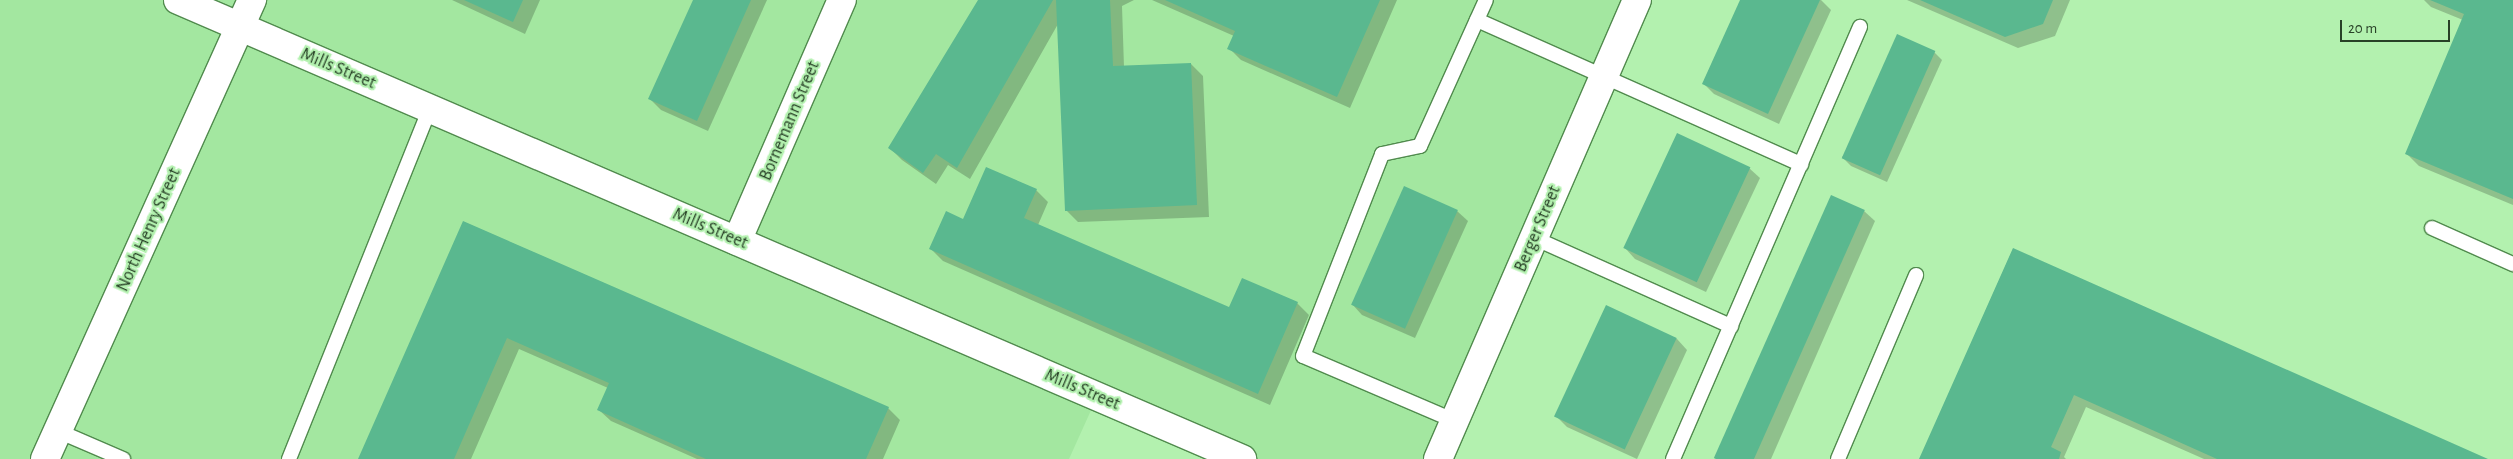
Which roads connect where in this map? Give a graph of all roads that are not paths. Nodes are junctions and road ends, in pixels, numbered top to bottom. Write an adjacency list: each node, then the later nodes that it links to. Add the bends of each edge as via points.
1 (178, 0): 7 (street, Mills Street)
2 (252, 0): 7 (street, North Henry Street)
3 (842, 0): 14 (street, Bornemann Street)
4 (1486, 0): 6 (lane)
5 (1637, 0): 9 (street, Berger Street)
6 (1477, 20): 9 (lane); 18 (lane, via 1420,146 1382,154 1304,356)
7 (240, 27): 10 (street, Mills Street); 19 (street, North Henry Street)
8 (1860, 27): 11 (lane)
9 (1604, 76): 11 (lane); 13 (street, Berger Street)
10 (430, 109): 14 (street, Mills Street); 22 (lane)
11 (1800, 164): 17 (lane)
12 (2432, 228): 15 (lane)
13 (1534, 238): 17 (lane); 18 (street, Berger Street)
14 (737, 241): 23 (street, Mills Street)
15 (2513, 264)
16 (1916, 275): 26 (lane)
17 (1731, 326): 25 (lane)
18 (1454, 422): 24 (street, Berger Street)
19 (58, 431): 20 (street, North Henry Street); 21 (lane)
20 (45, 459)
21 (123, 459)
22 (289, 459)
23 (1242, 459)
24 (1438, 459)
25 (1673, 459)
26 (1838, 459)

